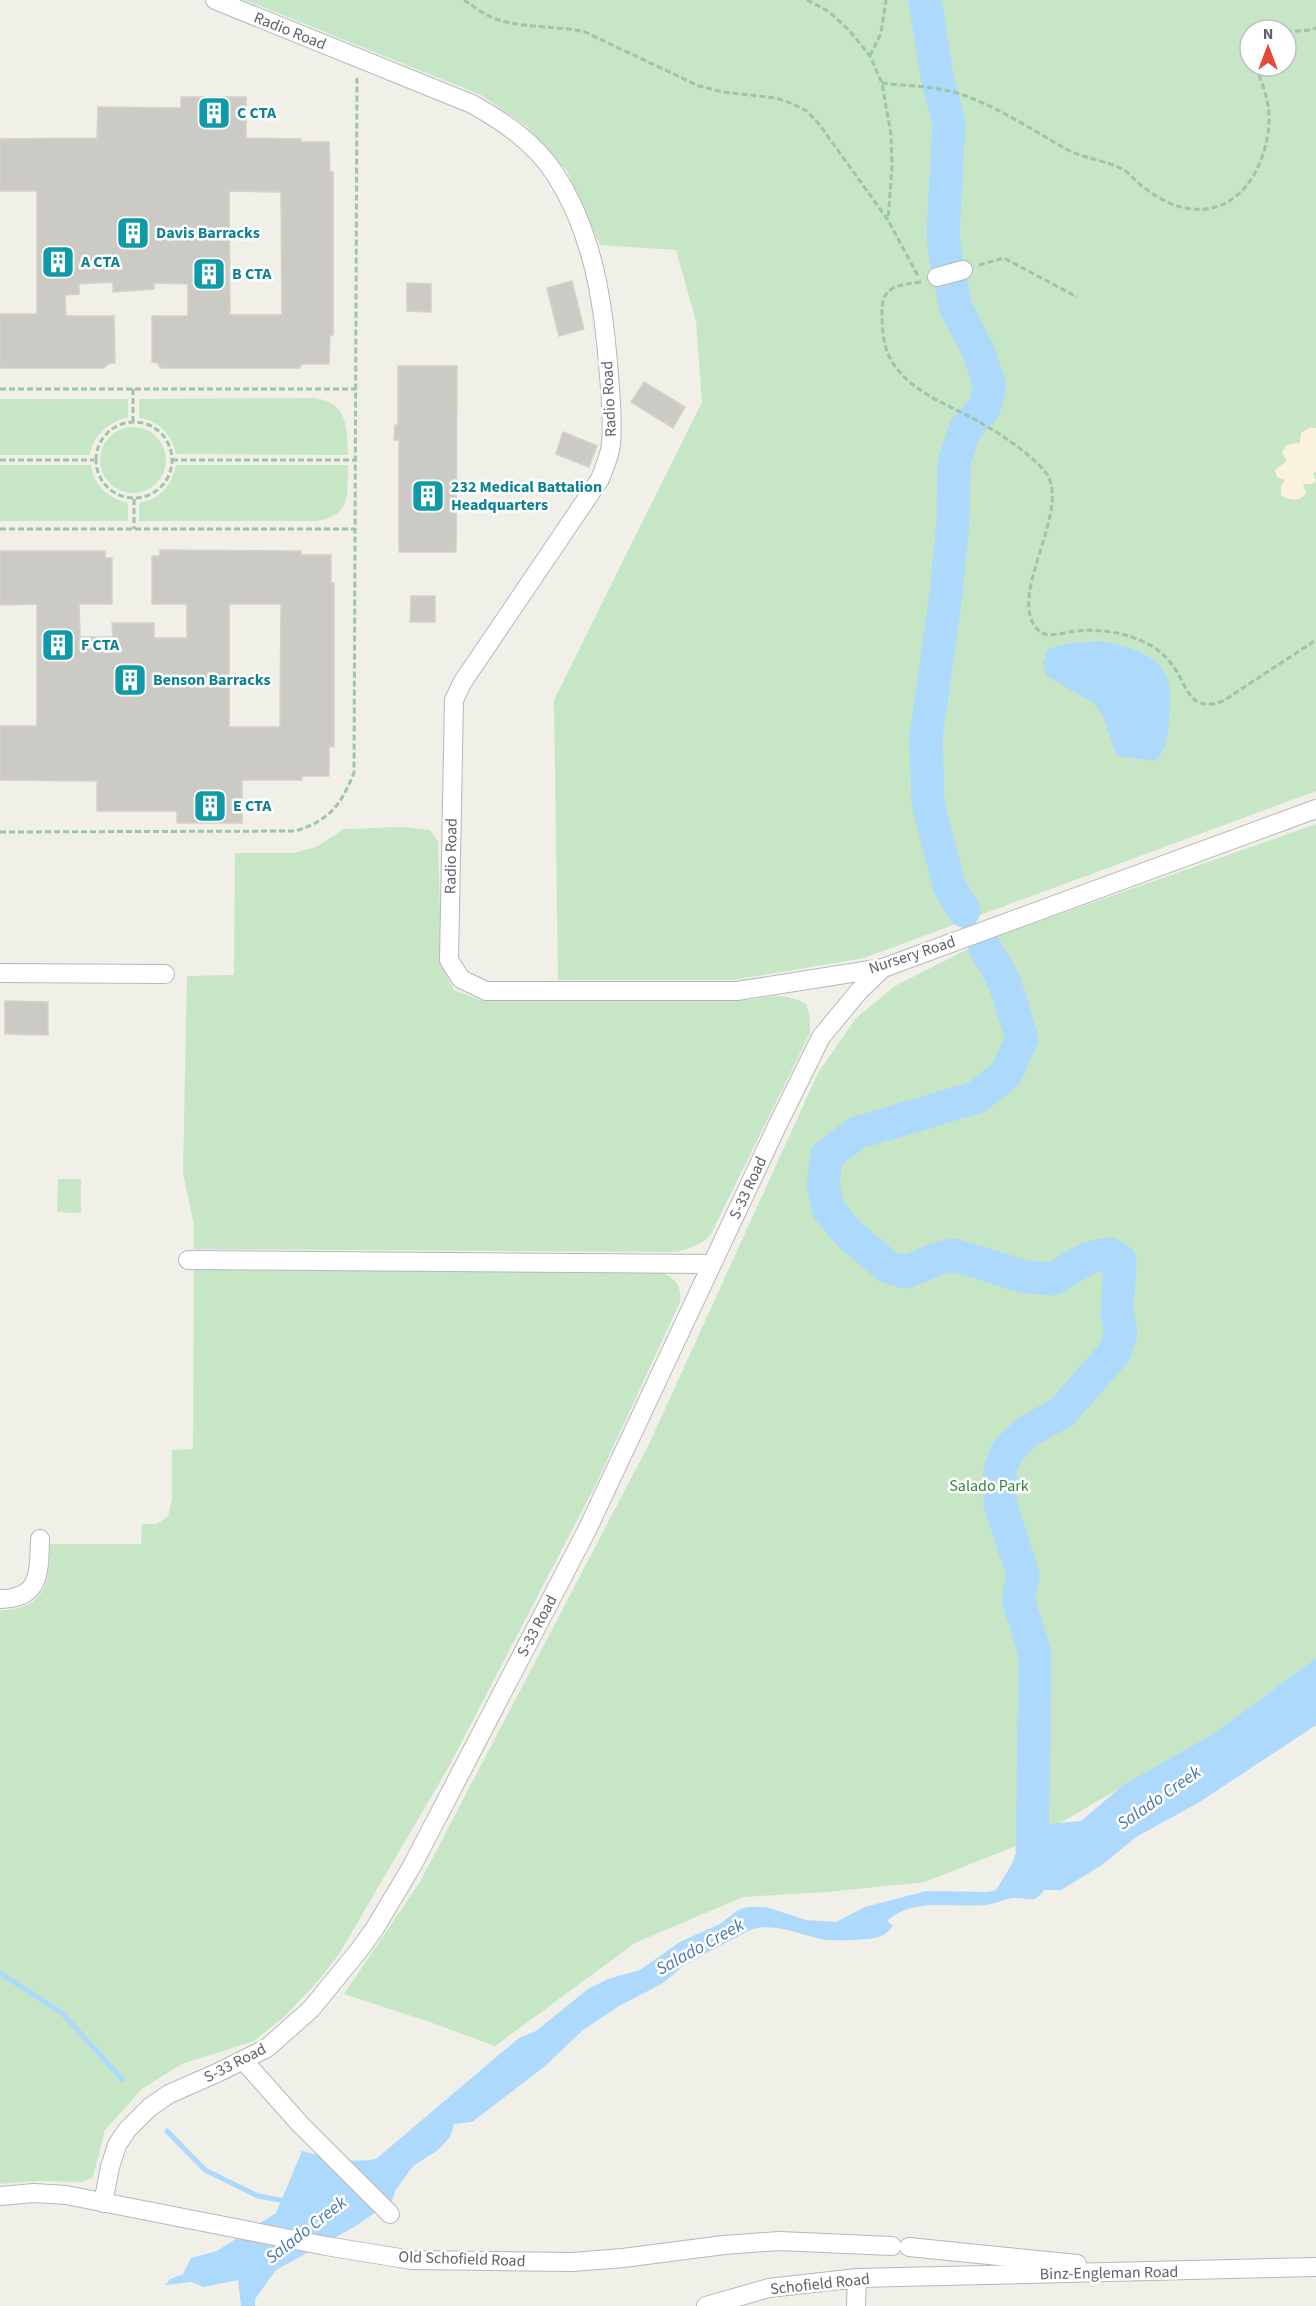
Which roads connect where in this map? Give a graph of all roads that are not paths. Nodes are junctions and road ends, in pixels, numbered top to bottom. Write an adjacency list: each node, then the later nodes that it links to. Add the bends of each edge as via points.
1 (215, 0): 8 (street, Radio Road, via 495,116 527,141 555,173 577,213 591,254 605,326 611,446 600,479 454,700 449,960 461,979)
2 (963, 270): 3 (street)
3 (930, 279)
4 (1316, 809): 5 (street, Nursery Road)
5 (883, 968): 8 (street, Nursery Road, via 737,991); 10 (street, S-33 Road, via 821,1037)
6 (0, 973): 7 (street)
7 (165, 974)
8 (486, 991)
9 (188, 1260): 10 (street)
10 (712, 1264): 13 (street, S-33 Road, via 587,1530 375,1928 311,2008 267,2048)
11 (40, 1539): 12 (street, via 35,1583 25,1594)
12 (0, 1599)
13 (243, 2060): 15 (street, S-33 Road, via 169,2094 127,2130 117,2145); 16 (street)
14 (0, 2196): 15 (street, Old Schofield Road, via 66,2195)
15 (103, 2203): 18 (street, Old Schofield Road, via 412,2260 561,2262 779,2241 901,2247)
16 (390, 2214)
17 (1316, 2266): 18 (street, Binz-Engleman Road)
18 (1146, 2272): 19 (street, Binz-Engleman Road)
19 (901, 2277): 20 (street, Schofield Road)
20 (857, 2278): 21 (street, Schofield Road, via 769,2288); 22 (street)
21 (705, 2306)
22 (856, 2306)

